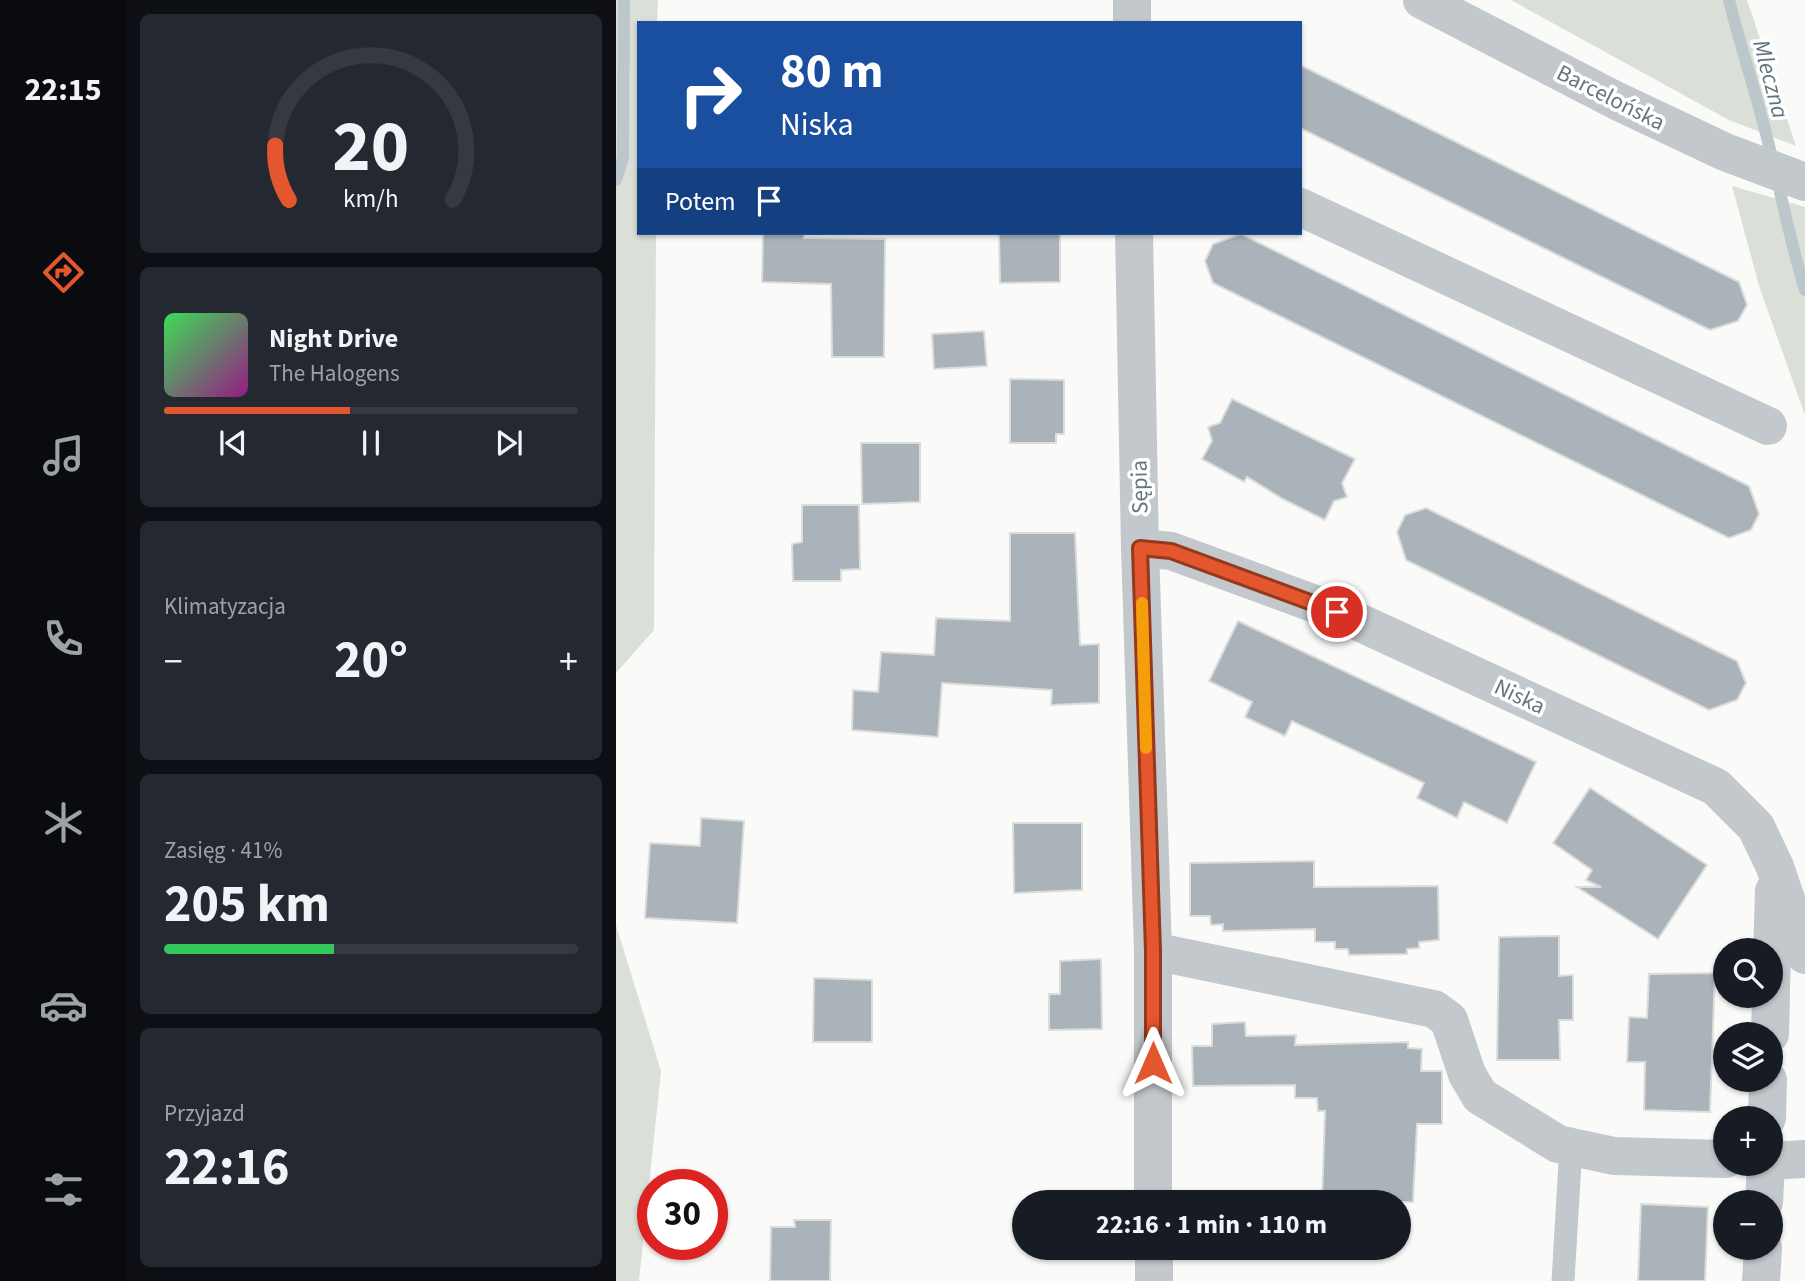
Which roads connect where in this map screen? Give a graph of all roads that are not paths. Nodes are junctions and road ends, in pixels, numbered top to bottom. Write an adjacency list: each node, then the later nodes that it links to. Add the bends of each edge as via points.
1 (1132, 0): 3 (street)
2 (1422, 0): 4 (street, Barcelońska, via 1617,101 1725,152)
3 (1132, 21)
4 (1805, 182)
5 (1302, 207): 7 (street)
6 (1134, 235): 8 (street, Sępia)
7 (1768, 426)
8 (1140, 548): 9 (street, Niska, via 1171,551 1337,612 1716,787 1756,827); 11 (street, Sępia)
9 (1775, 867): 10 (street); 12 (street, Niska)
10 (1773, 938)
11 (1153, 951): 13 (street, via 1434,1009 1449,1020 1467,1074 1480,1096 1558,1143); 17 (street, Sępia)
12 (1805, 955)
13 (1571, 1146): 14 (street, via 1614,1156); 21 (lane)
14 (1713, 1159)
15 (1805, 1159): 16 (street)
16 (1783, 1160)
17 (1153, 1190)
18 (1154, 1260): 20 (street)
19 (1762, 1260): 22 (street)
20 (1154, 1281)
21 (1563, 1281)
22 (1761, 1281)

